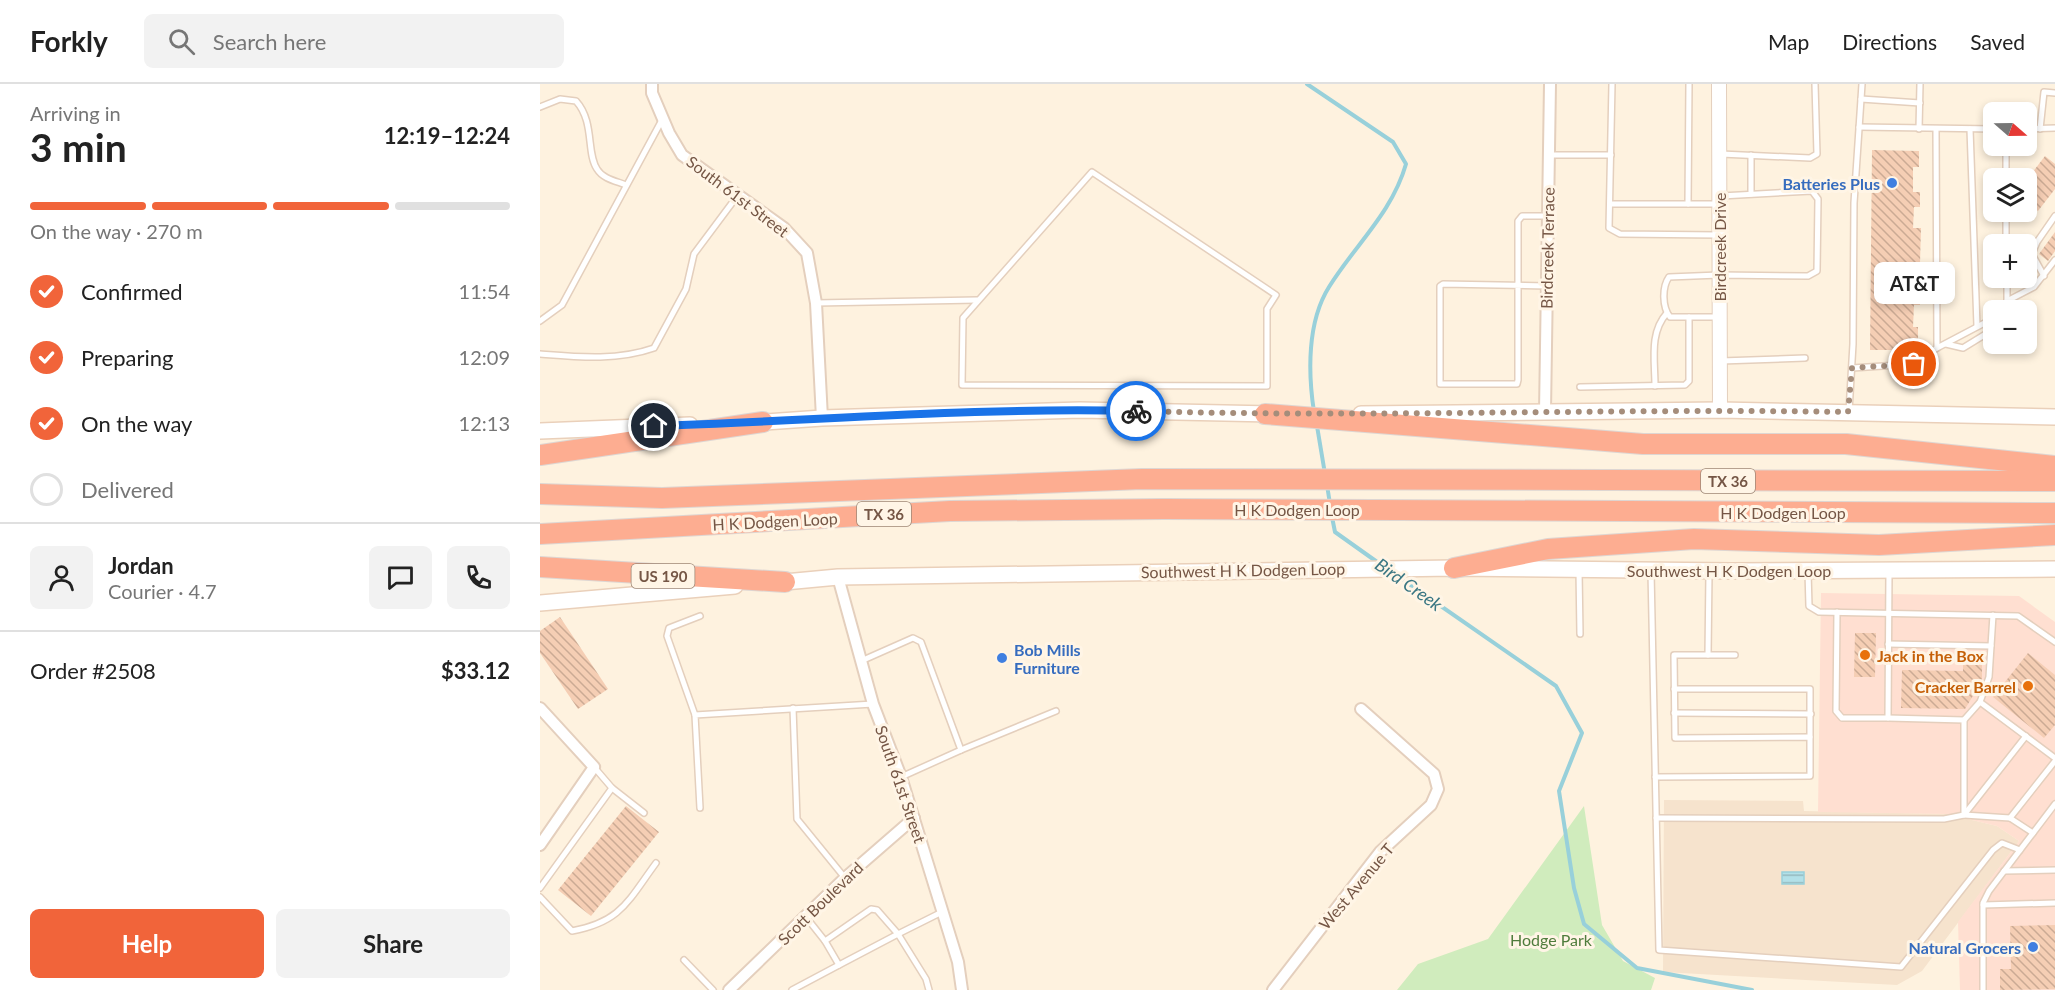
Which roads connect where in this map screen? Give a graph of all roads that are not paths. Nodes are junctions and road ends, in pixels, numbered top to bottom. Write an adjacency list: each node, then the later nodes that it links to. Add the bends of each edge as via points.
1 (652, 84): 13 (street, South 61st Street)
2 (1550, 84): 22 (street, Birdcreek Terrace)
3 (1612, 84): 24 (lane)
4 (1689, 84): 30 (lane)
5 (1719, 84): 21 (street, Birdcreek Drive)
6 (1815, 84): 23 (lane, via 1817,154 1810,158)
7 (1862, 84): 10 (lane)
8 (1920, 84): 11 (lane)
9 (2055, 93): 20 (lane, via 2044,92)
10 (1861, 99): 11 (lane); 14 (lane)
11 (1920, 103): 16 (lane)
12 (540, 107): 25 (lane, via 560,99 576,101 585,111 596,168 606,178)
13 (663, 119): 25 (lane); 27 (street, South 61st Street, via 682,155)
14 (1859, 127): 16 (lane); 58 (lane)
15 (2055, 128): 20 (lane)
16 (1919, 129): 17 (lane)
17 (1936, 129): 18 (lane); 54 (lane)
18 (1970, 129): 19 (lane); 51 (lane)
19 (1983, 129)
20 (2040, 129)
21 (1719, 154): 23 (lane); 28 (street, Birdcreek Drive)
22 (1549, 155): 24 (lane); 31 (street, Birdcreek Terrace)
23 (1751, 155): 26 (lane)
24 (1611, 156): 29 (lane)
25 (626, 185): 49 (lane, via 562,305)
26 (1751, 194): 28 (lane); 39 (lane, via 1812,191 1818,199 1817,271 1808,276)
27 (738, 195): 45 (street, South 61st Street, via 784,228 807,253); 55 (lane, via 694,254 686,288 654,348 635,355)
28 (1719, 200): 30 (lane); 35 (street, Birdcreek Drive)
29 (1611, 204): 30 (lane); 35 (lane, via 1609,228 1620,234)
30 (1688, 204)
31 (1548, 216): 41 (lane, via 1519,218); 42 (street, Birdcreek Terrace)
32 (2055, 216): 33 (lane)
33 (2048, 226): 34 (lane); 36 (lane)
34 (2055, 232)
35 (1719, 235): 39 (street, Birdcreek Drive)
36 (2041, 237): 37 (lane); 40 (lane, via 2032,254)
37 (2048, 243)
38 (2055, 260): 40 (lane)
39 (1719, 274): 46 (lane, via 1669,277 1665,283); 48 (street, Birdcreek Drive)
40 (2044, 276): 44 (lane, via 2025,293)
41 (1518, 285): 41 (lane, via 1516,384 1440,384 1440,286); 42 (lane)
42 (1547, 286): 62 (street, Birdcreek Terrace)
43 (977, 300): 43 (lane, via 963,318 962,385 1267,386 1267,309 1276,296 1092,172); 45 (lane)
44 (2009, 300)
45 (816, 303): 66 (street, South 61st Street)
46 (1667, 313): 47 (lane, via 1670,317); 59 (lane, via 1655,334)
47 (1689, 317): 48 (lane); 59 (lane, via 1689,381 1685,386)
48 (1719, 317): 57 (street, Birdcreek Drive)
49 (540, 321)
50 (1983, 323): 51 (lane)
51 (1977, 326): 53 (lane)
52 (1983, 336): 53 (lane, via 1963,348)
53 (1946, 344): 54 (lane)
54 (1937, 348): 58 (lane, via 1904,367)
55 (540, 354)
56 (1805, 358): 57 (lane)
57 (1719, 361): 61 (street, Birdcreek Drive)
58 (1852, 368): 63 (lane)
59 (1655, 386): 60 (lane)
60 (1580, 387)
61 (1720, 410): 62 (main road); 63 (main road)
62 (1545, 412): 67 (main road)
63 (1848, 412): 65 (main road)
64 (1265, 414): 66 (main road, via 1080,410); 67 (highway)
65 (2055, 417)
66 (822, 418): 68 (main road)
67 (1394, 419): 71 (highway, via 1643,444 1846,444)
68 (763, 422): 69 (main road); 70 (highway)
69 (540, 431)
70 (540, 455)
71 (2055, 466)
72 (2055, 482): 73 (highway, H K Dodgen Loop / TX 36, via 1142,479 662,498)
73 (540, 494)
74 (2055, 513): 75 (highway, H K Dodgen Loop / TX 36, via 950,511)
75 (540, 534)
76 (2055, 535): 78 (highway, via 1879,545 1694,539 1548,549)
77 (540, 567): 86 (highway, US 190)
78 (1454, 568): 80 (main road, Southwest H K Dodgen Loop / US 190); 85 (main road, Southwest H K Dodgen Loop / US 190)
79 (1889, 569): 82 (main road, Southwest H K Dodgen Loop / US 190); 83 (main road, Southwest H K Dodgen Loop / US 190); 89 (lane)
80 (1578, 570): 81 (main road, Southwest H K Dodgen Loop / US 190); 92 (lane)
81 (1650, 570): 84 (main road, Southwest H K Dodgen Loop / US 190); 117 (lane)
82 (1808, 570): 84 (main road, Southwest H K Dodgen Loop / US 190); 88 (lane, via 1809,606 1819,612)
83 (2055, 570)
84 (1709, 571): 96 (lane)
85 (838, 577): 86 (main road, Southwest H K Dodgen Loop / US 190); 98 (street, South 61st Street)
86 (785, 582): 87 (main road, Southwest H K Dodgen Loop)
87 (540, 603)
88 (1837, 612): 89 (lane); 109 (lane, via 1836,711 1842,718)
89 (1887, 613): 90 (lane); 94 (lane)
90 (1993, 615): 93 (lane, via 2018,616); 95 (lane)
91 (700, 616): 108 (lane, via 669,628 667,636)
92 (1580, 633)
93 (2055, 642)
94 (1887, 644): 95 (lane); 109 (lane)
95 (1991, 646): 100 (lane, via 1989,677)
96 (1708, 655): 97 (lane); 99 (lane, via 1674,655)
97 (1735, 655)
98 (861, 661): 101 (street, South 61st Street); 113 (lane, via 913,638 921,642)
99 (1674, 689): 106 (lane); 107 (lane, via 1810,689)
100 (1980, 702): 110 (lane); 111 (lane)
101 (873, 704): 103 (lane); 116 (street, South 61st Street)
102 (540, 708): 115 (street)
103 (793, 708): 108 (lane); 132 (lane, via 797,819)
104 (1361, 709): 148 (street, West Avenue T, via 1434,774 1436,796 1424,813 1380,852)
105 (1056, 711): 113 (lane)
106 (1674, 713): 107 (lane); 112 (lane, via 1675,738)
107 (1810, 714): 112 (lane)
108 (695, 715): 120 (lane)
109 (1888, 718): 110 (lane)
110 (1964, 720): 122 (lane)
111 (2026, 736): 114 (lane); 122 (lane)
112 (1810, 737): 117 (lane, via 1810,776)
113 (961, 750): 116 (lane)
114 (2055, 759): 125 (lane)
115 (594, 767): 118 (lane); 127 (street)
116 (902, 777): 123 (street, South 61st Street)
117 (1655, 777): 124 (lane)
118 (612, 788): 121 (lane); 133 (lane)
119 (2055, 804): 126 (lane)
120 (700, 808)
121 (644, 813)
122 (1964, 815): 124 (lane, via 1944,819); 125 (lane)
123 (914, 818): 132 (street, Scott Boulevard); 137 (street, South 61st Street)
124 (1656, 818): 128 (lane, via 1659,950 1901,967 1993,850 2002,843)
125 (2010, 818): 126 (lane)
126 (2033, 833): 128 (lane)
127 (540, 845)
128 (2020, 850): 131 (lane)
129 (656, 863): 134 (lane, via 621,912 596,927 572,931)
130 (2055, 870): 131 (lane)
131 (2004, 871): 136 (lane)
132 (845, 878): 138 (street, Scott Boulevard)
133 (540, 888)
134 (540, 897)
135 (2055, 903): 136 (lane)
136 (1983, 905): 149 (lane)
137 (942, 912): 139 (lane); 147 (street, South 61st Street, via 958,962)
138 (807, 917): 140 (lane); 144 (street, Scott Boulevard)
139 (898, 934): 140 (lane, via 877,910 871,909); 142 (lane); 146 (lane)
140 (825, 941): 142 (lane)
141 (684, 960): 143 (lane)
142 (840, 965): 145 (lane)
143 (713, 990)
144 (729, 990)
145 (792, 990)
146 (929, 990)
147 (962, 990)
148 (1273, 990)
149 (1983, 990)

